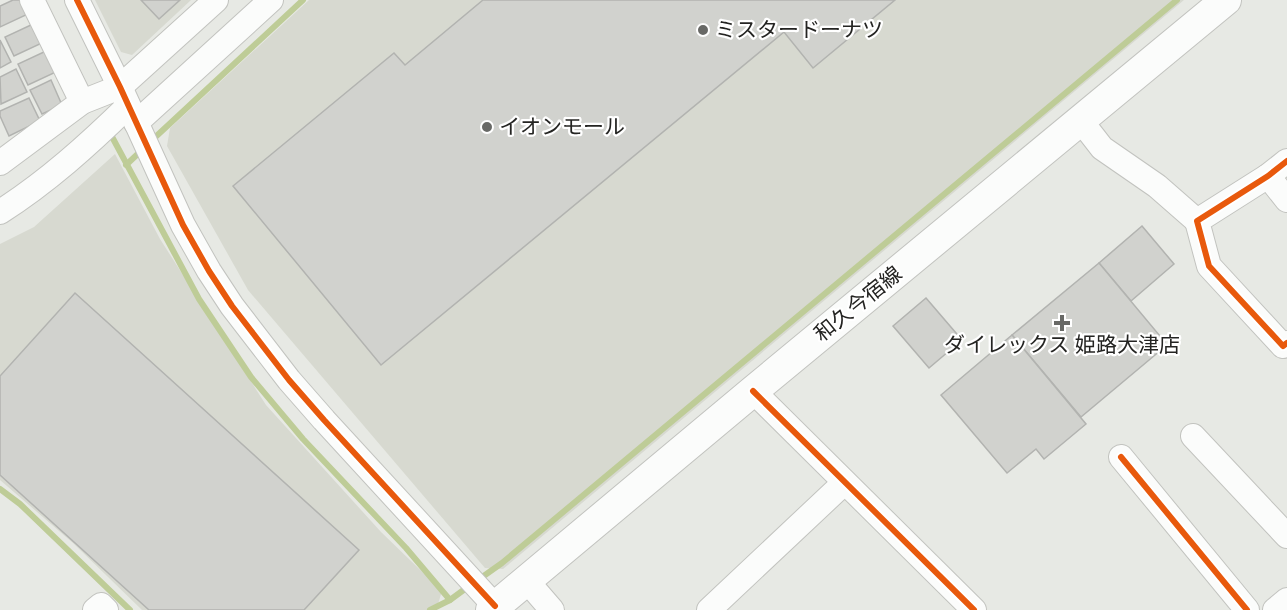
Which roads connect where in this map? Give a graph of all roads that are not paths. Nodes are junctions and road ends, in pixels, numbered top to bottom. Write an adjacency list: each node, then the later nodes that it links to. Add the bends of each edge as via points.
1 (32, 0): 6 (street)
2 (77, 0): 7 (street)
3 (216, 0): 7 (street)
4 (271, 0): 7 (street)
5 (1226, 0): 8 (main road, 和久今宿線)
6 (82, 102): 7 (street); 9 (street)
7 (128, 105): 13 (street, via 31,192); 23 (street, via 183,225 232,306 289,380)
8 (1081, 121): 14 (street, via 1102,148 1157,186); 16 (main road, 和久今宿線)
9 (3, 152)
10 (1287, 161): 11 (street)
11 (1268, 176): 12 (street); 14 (street)
12 (1287, 200)
13 (0, 212)
14 (1197, 221): 15 (street, via 1209,266 1283,346)
15 (1287, 343)
16 (753, 391): 19 (street); 21 (main road, 和久今宿線)
17 (1193, 436): 20 (street)
18 (1121, 458): 29 (street)
19 (844, 483): 27 (street); 28 (street)
20 (1287, 536)
21 (527, 581): 23 (main road, 和久今宿線); 26 (street)
22 (1287, 600): 30 (street)
23 (493, 608)
24 (95, 610): 25 (street, via 101,605)
25 (106, 610)
26 (552, 610)
27 (709, 610)
28 (974, 610)
29 (1247, 610)
30 (1275, 610)

